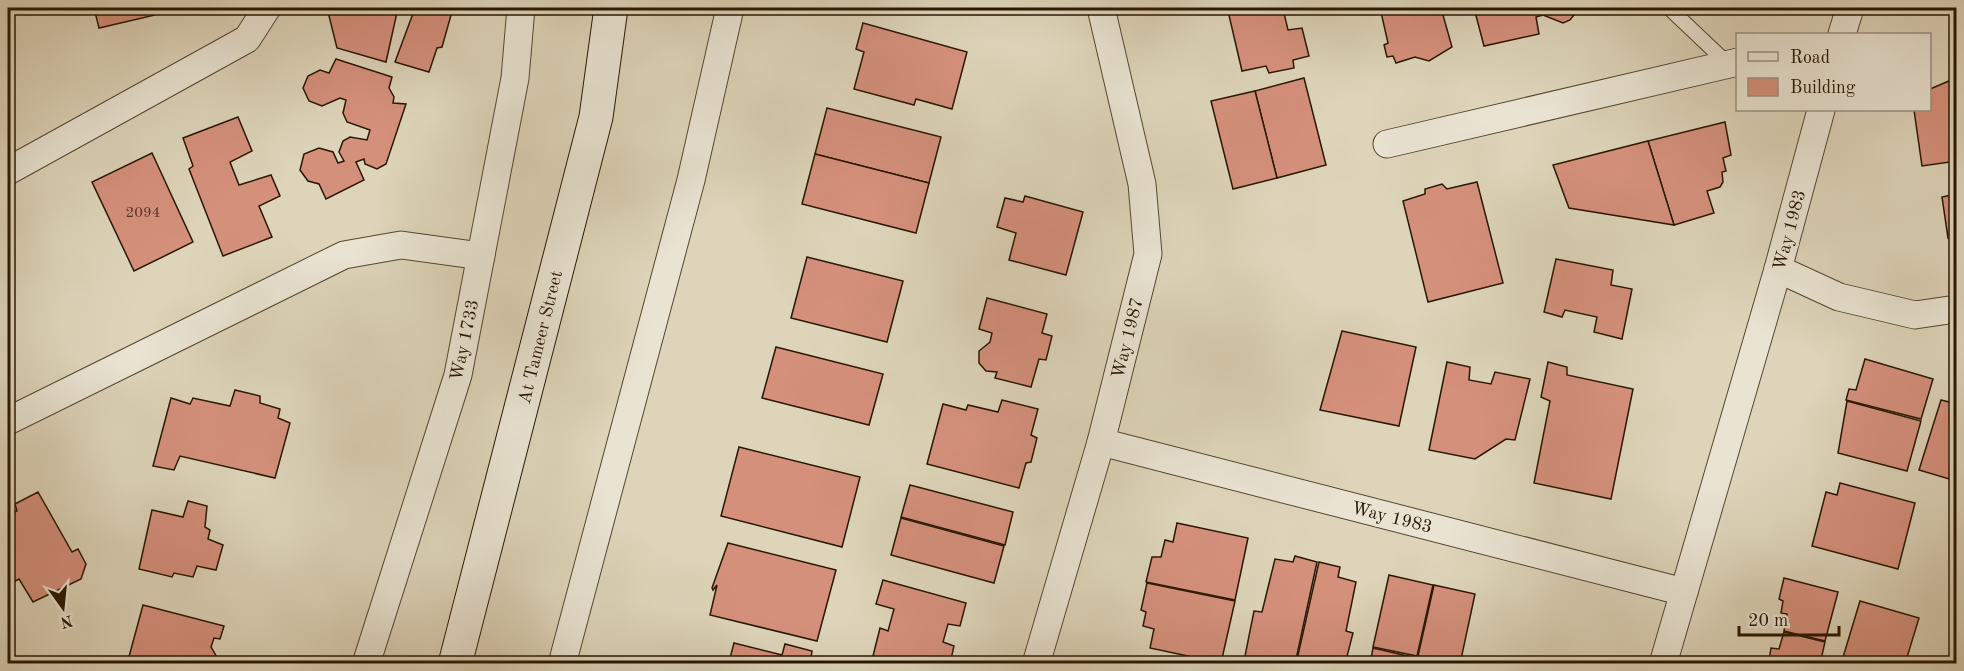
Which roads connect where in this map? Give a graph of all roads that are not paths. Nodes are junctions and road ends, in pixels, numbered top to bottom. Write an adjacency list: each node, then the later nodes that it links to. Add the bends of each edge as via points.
1 (267, 8): 12 (street, via 247,39)
2 (521, 8): 13 (street, Way 1733, via 515,78)
3 (611, 8): 20 (main road, At Tameer Street, via 596,117)
4 (730, 8): 21 (street, via 692,180)
5 (1101, 8): 17 (street, Way 1987, via 1142,184 1148,254)
6 (1669, 8): 9 (lane)
7 (1850, 8): 8 (street)
8 (1842, 33)
9 (1733, 63): 11 (street)
10 (1821, 111): 14 (street, Way 1983)
11 (1387, 144)
12 (8, 171)
13 (481, 256): 16 (street, via 401,245 344,255); 19 (street, Way 1733, via 458,375)
14 (1779, 268): 15 (street, via 1839,297 1915,315); 18 (street, Way 1983)
15 (1956, 309)
16 (8, 422)
17 (1101, 442): 18 (street, Way 1983); 22 (street, Way 1987)
18 (1684, 592): 23 (street, Way 1983)
19 (366, 663)
20 (455, 663)
21 (562, 663)
22 (1036, 663)
23 (1663, 663)

